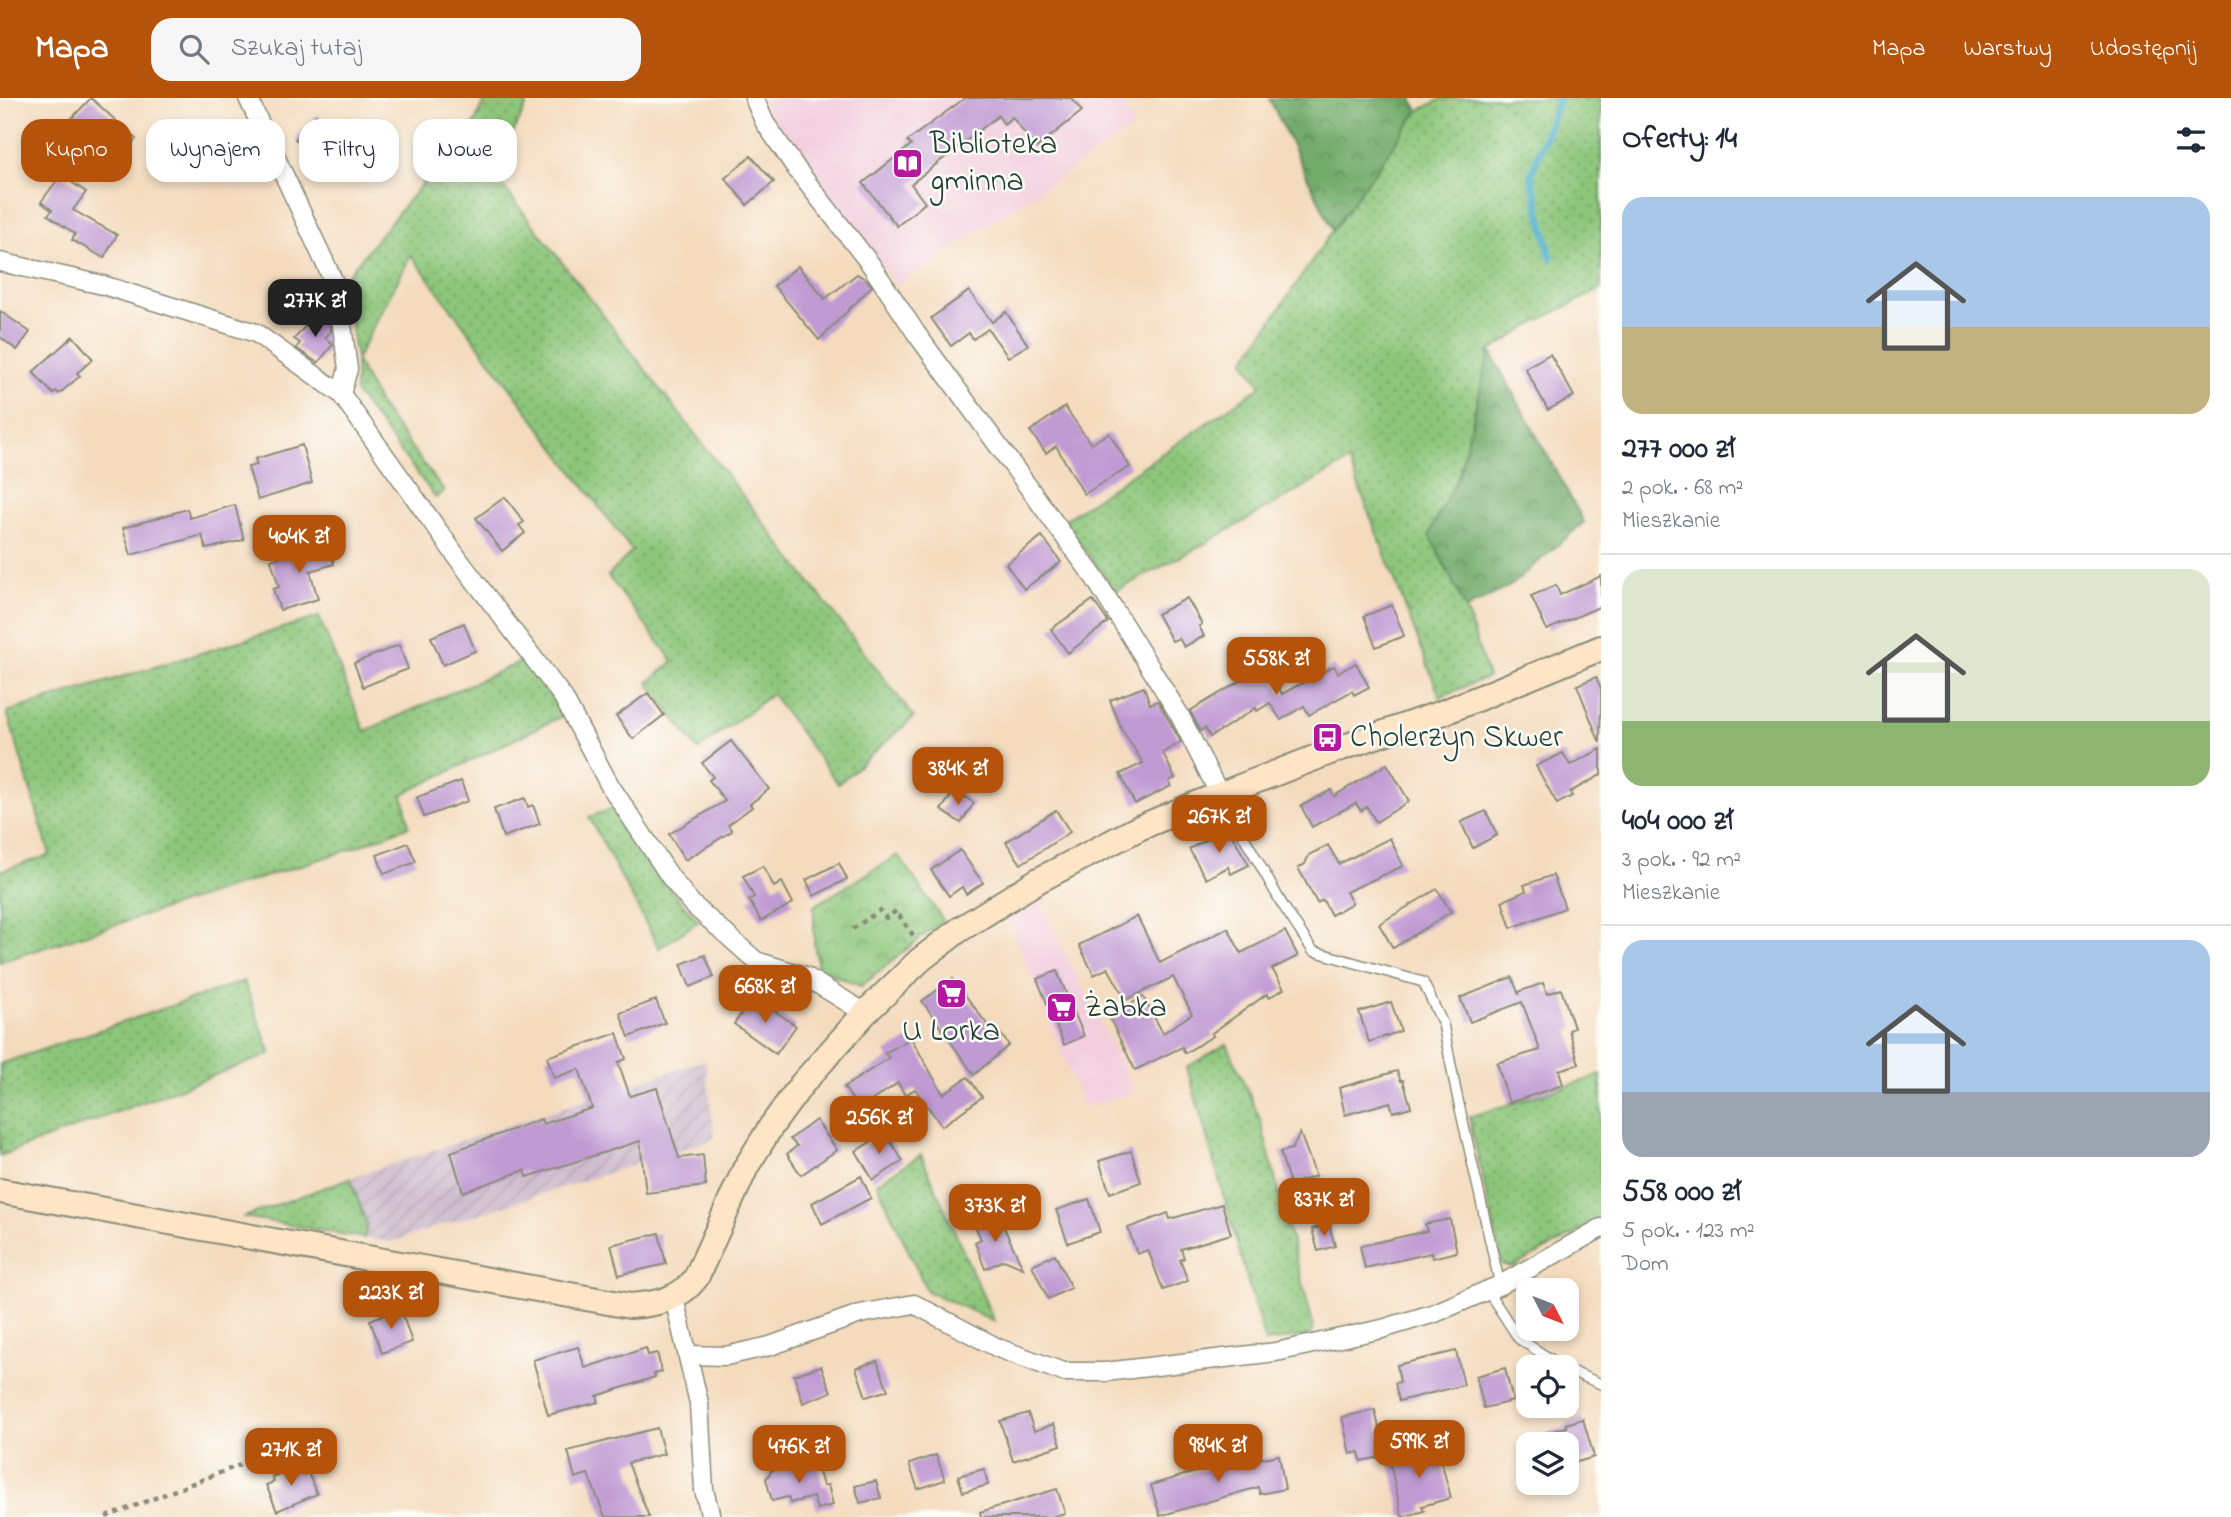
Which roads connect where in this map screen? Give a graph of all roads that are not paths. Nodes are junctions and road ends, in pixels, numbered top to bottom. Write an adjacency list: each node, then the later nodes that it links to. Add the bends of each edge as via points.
1 (248, 98): 4 (street, via 333,280 348,369)
2 (754, 98): 6 (street, via 798,171 871,265 1094,578 1179,714)
3 (0, 262): 4 (street, via 103,285 256,333)
4 (341, 394): 7 (street, via 563,697 609,784 692,904 756,961 806,976)
5 (1601, 648): 6 (street)
6 (1220, 795): 7 (street, via 1131,832 1026,887 925,956); 10 (lane, via 1313,951 1423,982 1443,1024)
7 (865, 1013): 11 (street, via 772,1125 747,1167 702,1267 689,1287)
8 (0, 1191): 11 (street, via 631,1306)
9 (1601, 1228): 10 (street)
10 (1494, 1288): 12 (street, via 1382,1329 1276,1352 1105,1372 1063,1372 998,1348 914,1304 860,1314 770,1346 726,1356); 13 (lane, via 1519,1339)
11 (674, 1298): 12 (street)
12 (688, 1355): 16 (street, via 699,1403)
13 (1544, 1355)
14 (1579, 1374): 15 (lane)
15 (1601, 1384)
16 (710, 1517)

